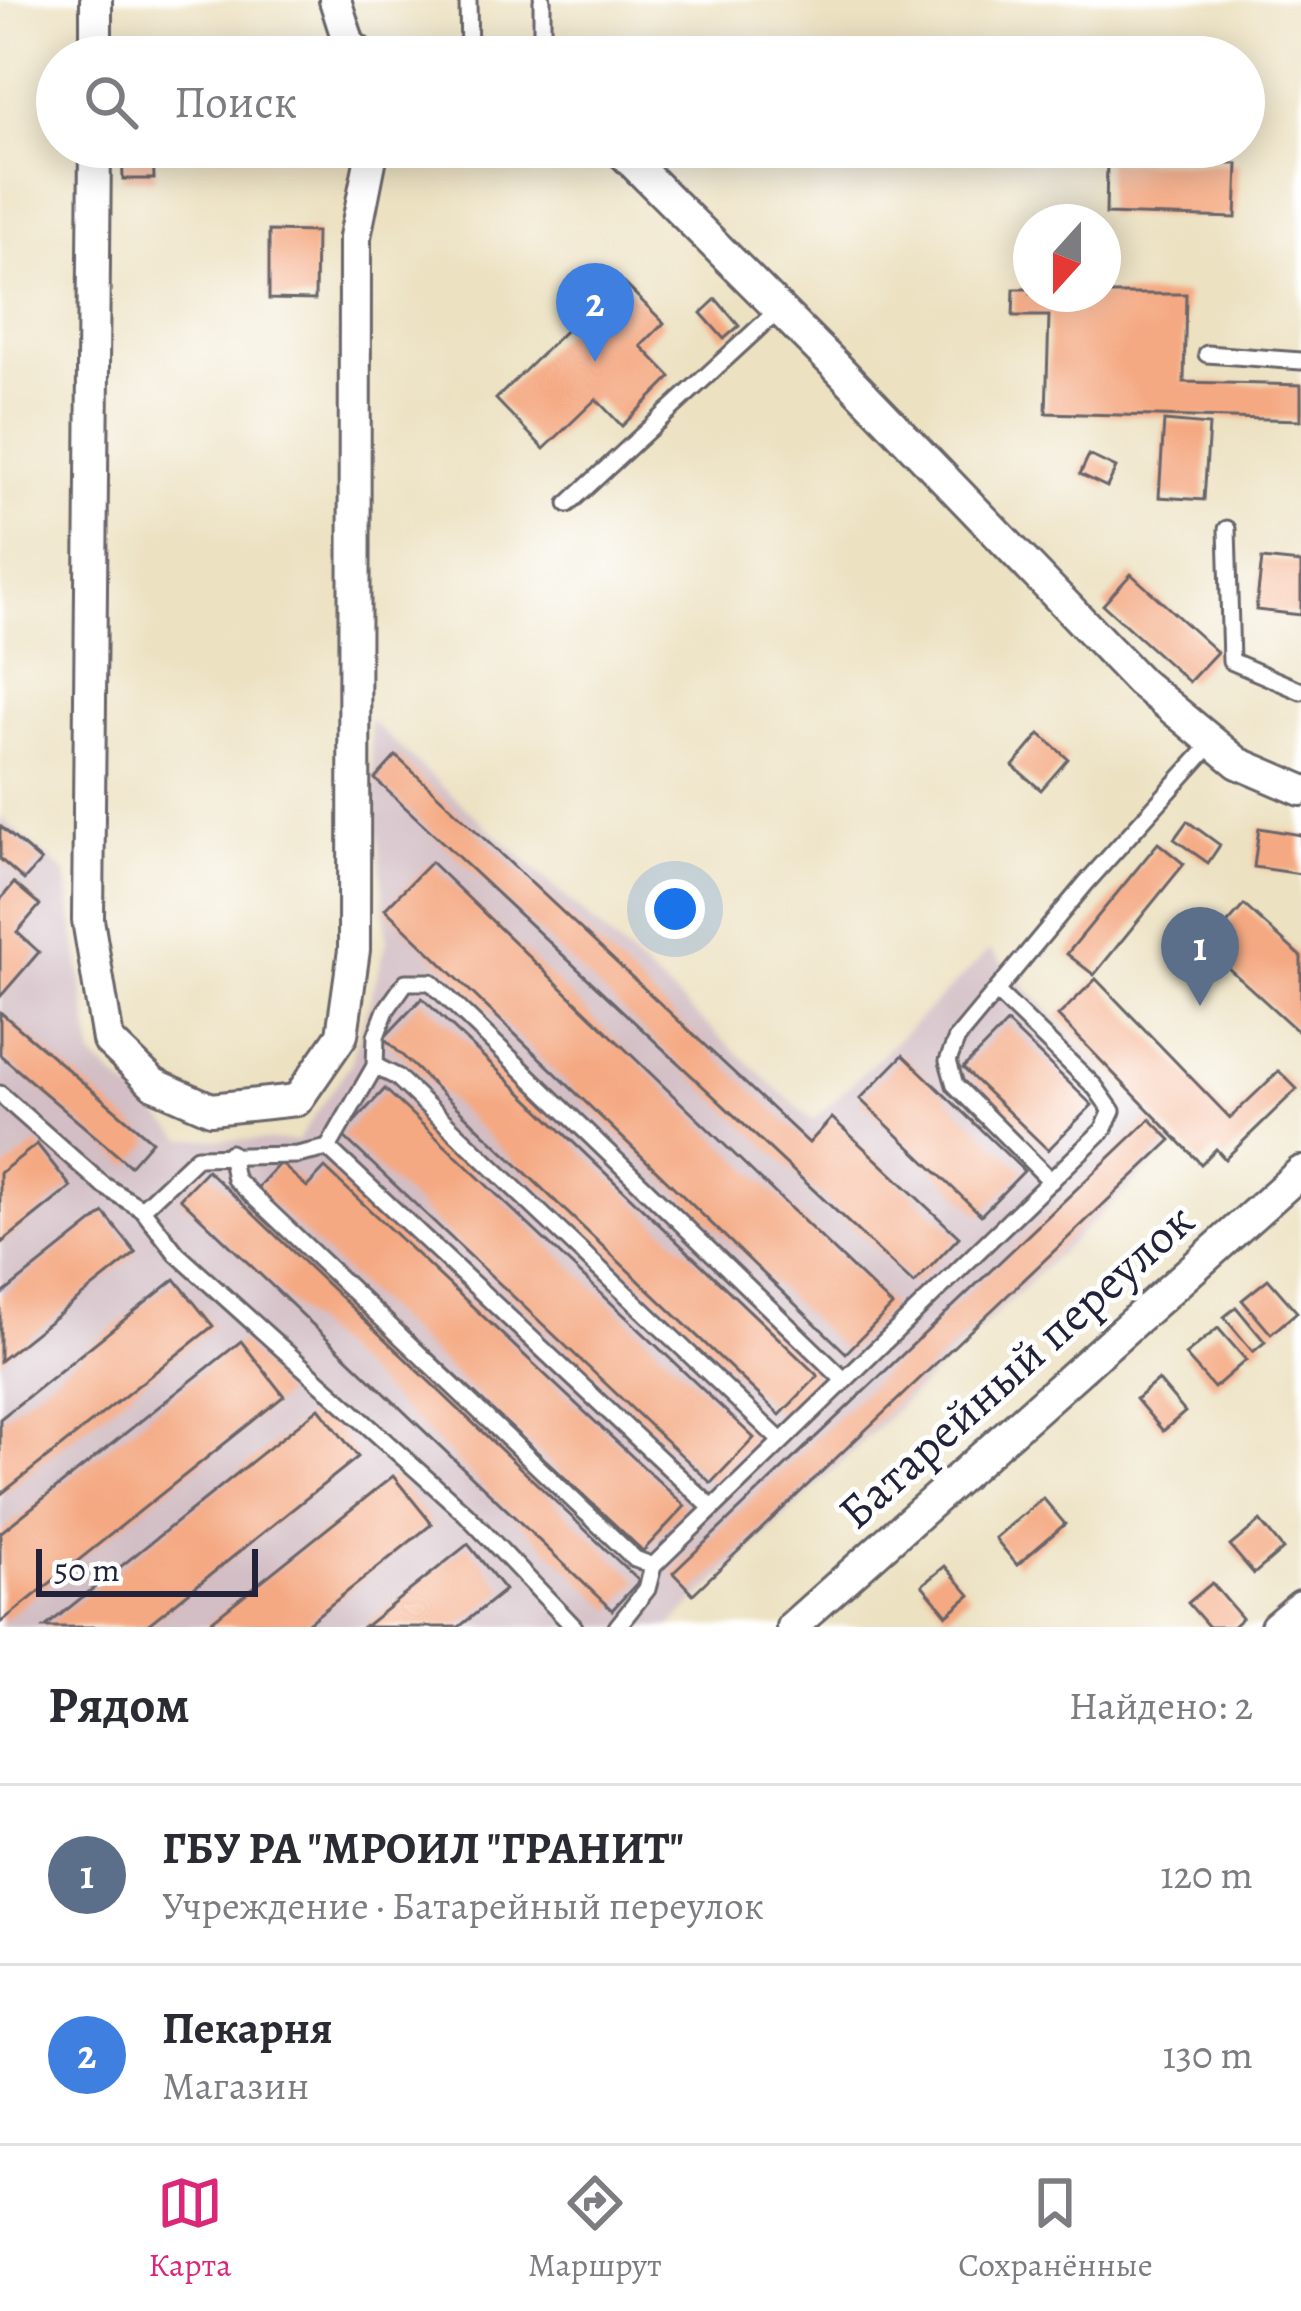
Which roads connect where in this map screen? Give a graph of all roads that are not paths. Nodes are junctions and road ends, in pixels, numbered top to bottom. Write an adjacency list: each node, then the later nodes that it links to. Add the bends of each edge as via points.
1 (96, 0): 5 (street)
2 (335, 0): 6 (street)
3 (468, 0): 7 (lane)
4 (542, 0): 8 (lane)
5 (95, 36)
6 (346, 36)
7 (469, 36)
8 (542, 36)
9 (95, 168): 10 (street, via 88,920 108,1040 154,1084 212,1109 297,1100 342,1036 354,950 355,237)
10 (369, 168)
11 (638, 168): 12 (street)
12 (779, 309): 15 (lane); 18 (street, via 1140,682)
13 (1207, 354): 14 (lane)
14 (1301, 361)
15 (568, 504)
16 (1227, 529): 17 (lane, via 1231,661)
17 (1301, 691)
18 (1213, 742): 19 (street, via 1238,763); 20 (lane)
19 (1301, 790)
20 (997, 992): 26 (lane, via 948,1061 955,1085); 26 (lane, via 1112,1111)
21 (375, 1066): 23 (lane); 28 (lane, via 386,1010 406,982 431,982); 29 (lane, via 397,1077)
22 (0, 1094): 27 (lane)
23 (328, 1148): 24 (lane); 30 (lane)
24 (230, 1153): 27 (lane, via 197,1156); 31 (lane, via 235,1179 635,1559)
25 (1301, 1172): 35 (street, Батарейный переулок)
26 (1052, 1181): 28 (lane)
27 (142, 1209): 33 (lane, via 177,1254 466,1514)
28 (843, 1379): 29 (lane)
29 (781, 1441): 30 (lane)
30 (711, 1508): 31 (lane)
31 (653, 1566): 34 (lane)
32 (1301, 1606): 36 (street)
33 (574, 1627)
34 (617, 1627)
35 (792, 1627)
36 (1276, 1627)

